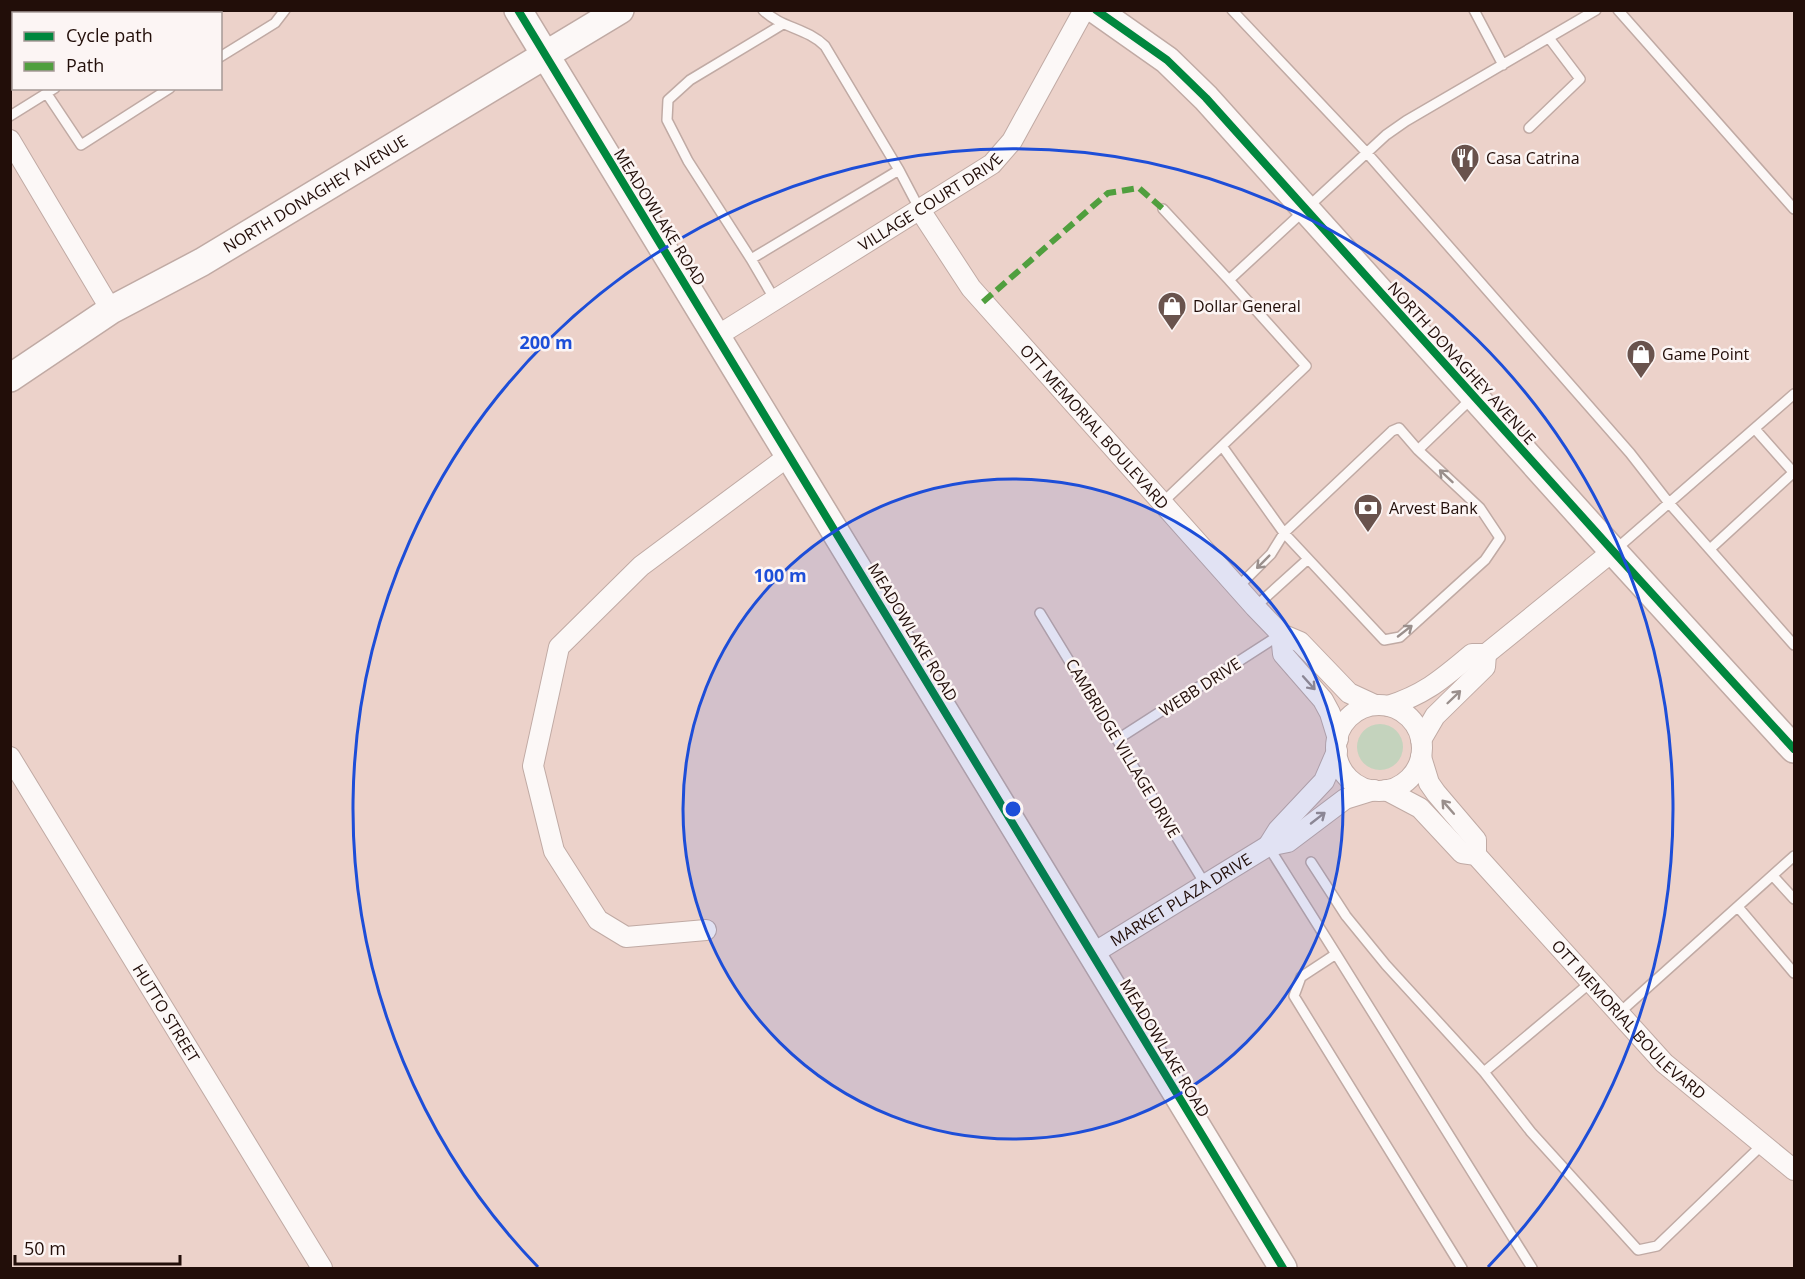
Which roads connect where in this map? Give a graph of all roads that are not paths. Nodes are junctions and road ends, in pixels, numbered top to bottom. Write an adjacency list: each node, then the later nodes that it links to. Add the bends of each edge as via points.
1 (285, 10): 15 (lane, via 275,23)
2 (518, 10): 16 (street, MEADOWLAKE ROAD)
3 (582, 10): 11 (street)
4 (763, 10): 13 (lane)
5 (1084, 10): 27 (street, VILLAGE COURT DRIVE, via 1011,141 992,164)
6 (1096, 10): 28 (street, NORTH DONAGHEY AVENUE, via 1167,60)
7 (1232, 10): 23 (lane)
8 (1474, 10): 17 (lane)
9 (1596, 10): 12 (lane)
10 (1618, 10): 25 (lane)
11 (620, 11): 16 (street, NORTH DONAGHEY AVENUE)
12 (1579, 15): 14 (lane)
13 (783, 24): 24 (lane, via 804,30 825,46); 29 (lane, via 690,80 668,100 667,120 688,161)
14 (1549, 38): 17 (lane); 21 (lane, via 1580,79)
15 (222, 56)
16 (545, 57): 32 (street, NORTH DONAGHEY AVENUE, via 202,262); 33 (street, MEADOWLAKE ROAD)
17 (1503, 64): 23 (lane, via 1406,121)
18 (167, 90): 19 (lane, via 81,145)
19 (51, 91): 20 (lane)
20 (10, 116)
21 (1529, 128)
22 (10, 140): 32 (street)
23 (1367, 153): 28 (lane); 43 (lane, via 1630,453)
24 (898, 170): 27 (lane); 29 (lane)
25 (1793, 204)
26 (1163, 209): 30 (lane)
27 (920, 210): 31 (street, VILLAGE COURT DRIVE); 42 (street, OTT MEMORIAL BOULEVARD, via 971,288)
28 (1306, 210): 30 (lane); 36 (street, NORTH DONAGHEY AVENUE)
29 (752, 259): 31 (lane)
30 (1229, 280): 38 (lane, via 1306,366)
31 (775, 300): 33 (street, VILLAGE COURT DRIVE)
32 (111, 310): 34 (street, NORTH DONAGHEY AVENUE)
33 (717, 336): 40 (street, MEADOWLAKE ROAD)
34 (10, 378)
35 (1794, 394): 37 (lane)
36 (1474, 397): 39 (lane); 46 (street, NORTH DONAGHEY AVENUE)
37 (1755, 429): 41 (lane); 43 (lane)
38 (1222, 446): 42 (lane); 44 (lane)
39 (1418, 450): 44 (lane, via 1400,428 1392,431); 47 (lane, one-way to 39, via 1384,640 1400,637 1485,560 1500,538 1480,508)
40 (790, 455): 69 (street, via 641,566 559,647 533,766 554,850 598,920 626,937); 70 (street, MEADOWLAKE ROAD)
41 (1794, 473): 45 (lane)
42 (1162, 503): 48 (street, OTT MEMORIAL BOULEVARD)
43 (1669, 503): 45 (lane); 46 (lane)
44 (1284, 533): 47 (lane); 48 (lane, one-way to 48, via 1271,554)
45 (1710, 549): 52 (lane)
46 (1613, 551): 53 (street); 58 (street, NORTH DONAGHEY AVENUE)
47 (1308, 559): 49 (lane)
48 (1238, 587): 49 (street, OTT MEMORIAL BOULEVARD)
49 (1255, 607): 51 (street, OTT MEMORIAL BOULEVARD)
50 (1040, 613): 55 (lane, CAMBRIDGE VILLAGE DRIVE)
51 (1281, 634): 54 (street, OTT MEMORIAL BOULEVARD, via 1300,642 1349,693); 55 (lane, WEBB DRIVE); 56 (street, OTT MEMORIAL BOULEVARD, one-way to 56, via 1283,654 1330,713)
52 (1794, 645)
53 (1486, 654): 54 (street, via 1473,654 1415,697); 57 (street, one-way to 53, via 1435,716 1485,667)
54 (1382, 705): 56 (street, via 1352,715 1342,728); 57 (street, via 1410,718)
55 (1118, 739): 66 (lane, CAMBRIDGE VILLAGE DRIVE)
56 (1337, 745): 60 (street, via 1340,763 1349,777); 61 (street, MARKET PLAZA DRIVE, via 1324,781)
57 (1421, 749): 60 (street, via 1409,779); 62 (street, OTT MEMORIAL BOULEVARD, one-way to 57, via 1476,840 1429,783)
58 (1794, 749)
59 (10, 757): 78 (street, HUTTO STREET)
60 (1380, 790): 61 (street, MARKET PLAZA DRIVE, one-way to 60, via 1288,842 1345,799); 62 (street, OTT MEMORIAL BOULEVARD, via 1420,808 1462,853)
61 (1268, 846): 66 (street, MARKET PLAZA DRIVE); 71 (lane)
62 (1476, 855): 73 (street, OTT MEMORIAL BOULEVARD)
63 (1794, 856): 65 (lane)
64 (1311, 862): 75 (lane, via 1346,916)
65 (1773, 876): 67 (lane); 68 (lane)
66 (1205, 884): 70 (street, MARKET PLAZA DRIVE)
67 (1794, 899)
68 (1738, 907): 72 (lane); 74 (lane)
69 (706, 930)
70 (1092, 954): 79 (street, MEADOWLAKE ROAD)
71 (1336, 954): 80 (lane, via 1301,977 1293,996); 81 (lane)
72 (1794, 973)
73 (1590, 983): 74 (street, OTT MEMORIAL BOULEVARD); 75 (lane)
74 (1618, 1014): 76 (street, OTT MEMORIAL BOULEVARD, via 1664,1063)
75 (1484, 1072): 76 (lane, via 1531,1132 1638,1250 1657,1246)
76 (1763, 1144): 77 (street, OTT MEMORIAL BOULEVARD)
77 (1794, 1170)
78 (322, 1269)
79 (1283, 1269)
80 (1462, 1269)
81 (1532, 1269)

